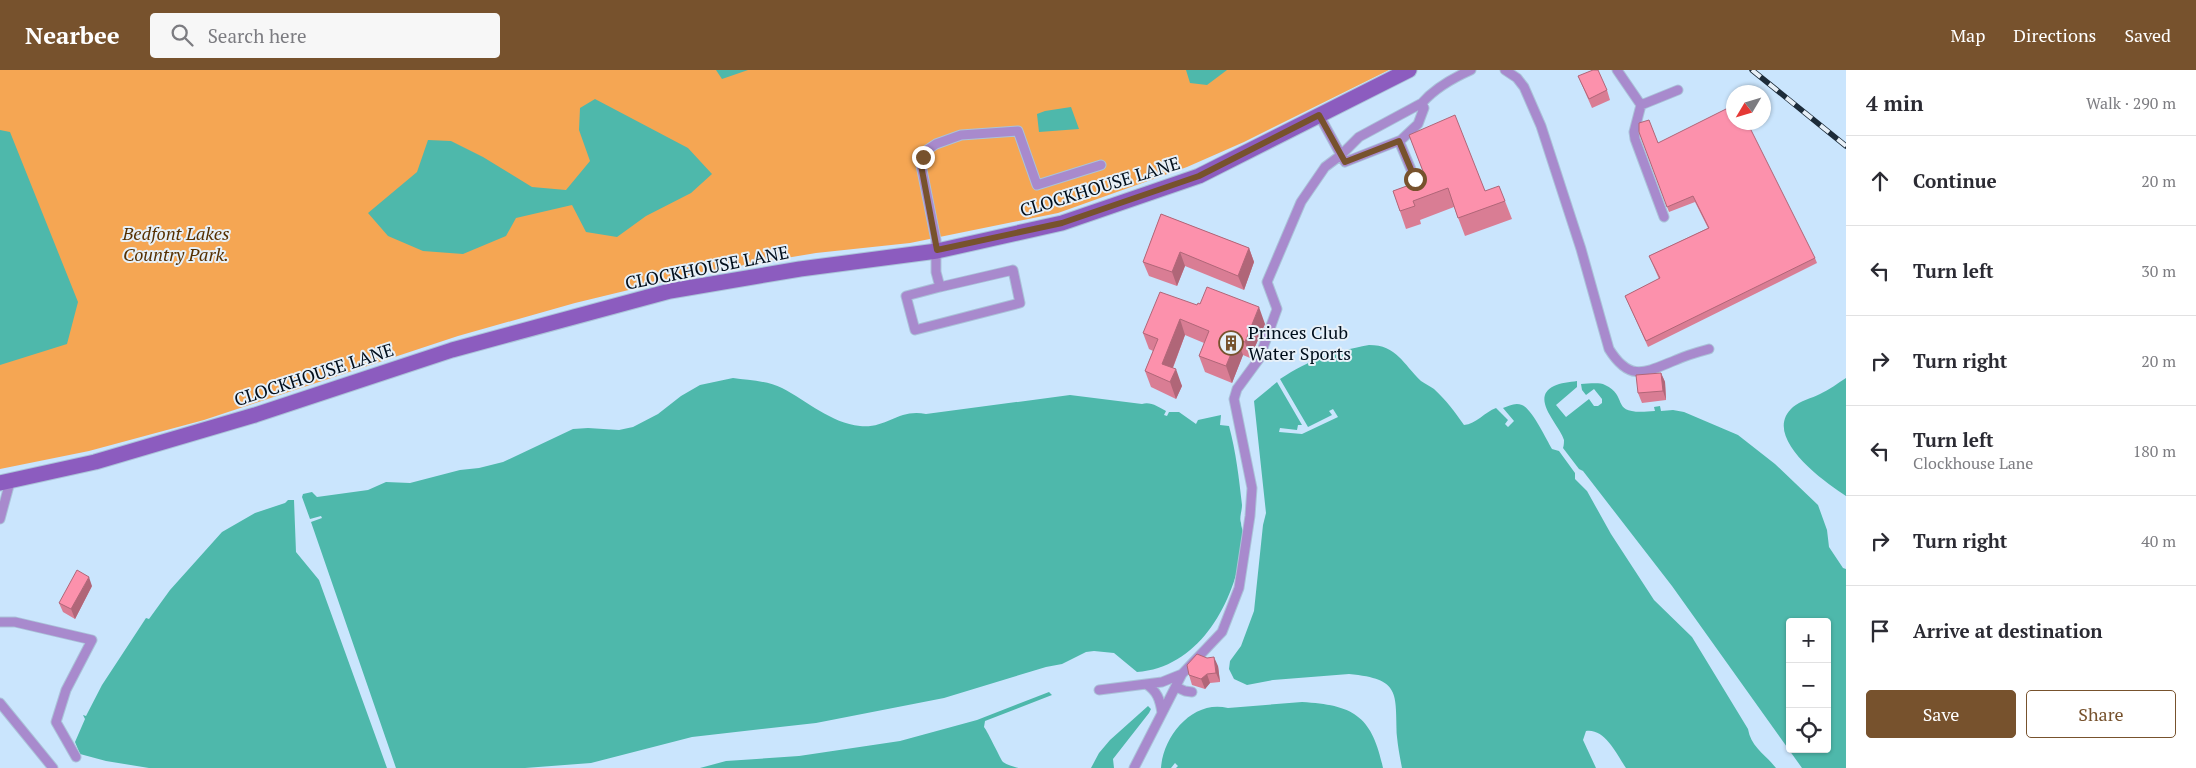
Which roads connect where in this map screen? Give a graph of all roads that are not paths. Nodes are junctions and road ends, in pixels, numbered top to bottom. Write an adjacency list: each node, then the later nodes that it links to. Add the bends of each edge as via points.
1 (1409, 70): 8 (main road, CLOCKHOUSE LANE)
2 (1471, 70): 6 (lane, via 1442,85)
3 (1505, 70): 16 (lane, via 1524,87 1541,126 1613,356 1627,368 1647,372 1687,355)
4 (1616, 70): 7 (lane)
5 (1678, 90): 7 (lane)
6 (1422, 102): 9 (lane, via 1424,108 1418,124); 10 (lane, via 1359,137)
7 (1641, 105): 13 (lane, via 1634,139)
8 (1319, 115): 10 (lane); 14 (main road, CLOCKHOUSE LANE, via 1199,176 1062,223)
9 (1399, 141): 10 (lane, via 1345,162); 12 (lane)
10 (1342, 155): 20 (lane, via 1325,167 1301,202 1267,282 1277,309 1258,359 1237,389 1234,399 1252,488 1238,588 1222,632)
11 (1101, 165): 14 (lane, via 1037,185 1018,131 961,135 936,144 928,150 921,165)
12 (1415, 179)
13 (1664, 217)
14 (937, 250): 15 (lane, via 936,272); 17 (main road, CLOCKHOUSE LANE, via 670,291 452,350 255,415 95,462)
15 (940, 287): 15 (lane, via 906,296 915,330 1020,303 1013,270)
16 (1709, 350)
17 (5, 482): 18 (lane)
18 (0, 519)
19 (0, 622): 27 (lane, via 15,622 92,640 66,690 56,722)
20 (1182, 674): 21 (lane, via 1162,682); 22 (lane)
21 (1145, 684): 23 (lane); 26 (lane, via 1160,698)
22 (1176, 687): 24 (lane); 26 (lane)
23 (1099, 690)
24 (1192, 692)
25 (0, 704): 28 (lane)
26 (1162, 713): 29 (lane)
27 (76, 757)
28 (53, 768)
29 (1134, 768)

